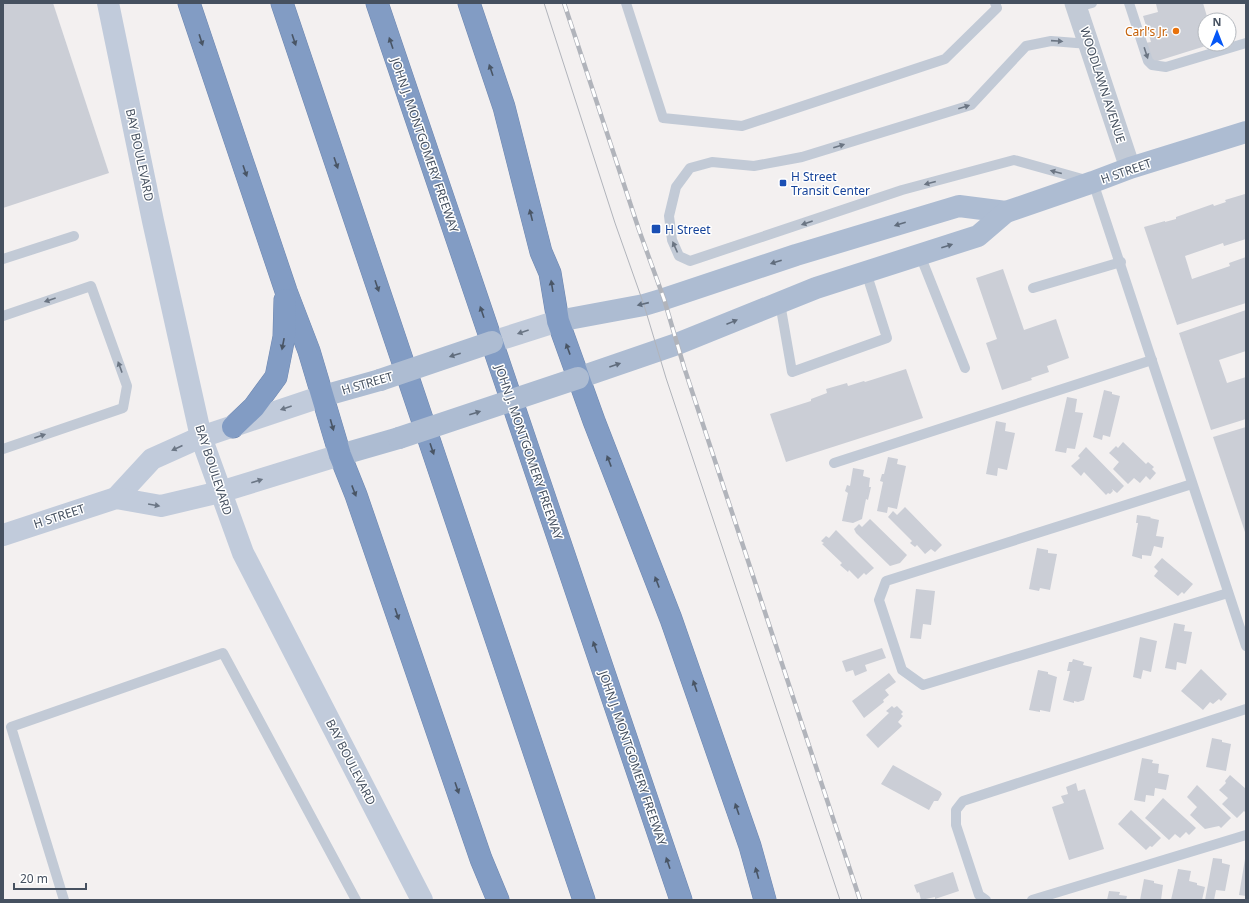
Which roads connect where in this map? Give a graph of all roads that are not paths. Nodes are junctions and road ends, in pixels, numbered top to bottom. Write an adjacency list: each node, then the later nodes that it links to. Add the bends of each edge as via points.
1 (108, 3): 32 (street, BAY BOULEVARD)
2 (189, 3): 22 (highway, one-way to 22)
3 (282, 3): 48 (highway, one-way to 48)
4 (377, 3): 49 (highway, JOHN J. MONTGOMERY FREEWAY, one-way to 4)
5 (469, 3): 25 (highway, one-way to 5, via 550,273 541,252 504,107)
6 (626, 3): 7 (lane, via 663,118 742,126 945,59 996,8)
7 (995, 3)
8 (1129, 3): 10 (lane, one-way to 10, via 1148,61 1152,66 1166,67)
9 (1081, 4): 11 (street, WOODLAWN AVENUE)
10 (1246, 42)
11 (1089, 44): 13 (street, WOODLAWN AVENUE); 14 (lane, one-way to 11, via 1014,160 902,190 690,261 679,256 672,240 669,216 676,187 690,168 712,162 754,166 802,157 971,105 1026,46 1051,41)
12 (1246, 132): 13 (main road, H STREET)
13 (1130, 168): 14 (main road, H STREET)
14 (1093, 182): 15 (main road, H STREET); 19 (lane)
15 (1006, 212): 17 (main road, H STREET, one-way to 15, via 978,236); 25 (main road, H STREET, one-way to 25, via 959,206 796,255 664,299)
16 (74, 236): 18 (lane)
17 (920, 255): 20 (main road, H STREET); 28 (lane)
18 (3, 259)
19 (1121, 262): 21 (lane); 27 (lane)
20 (866, 272): 23 (main road, H STREET); 23 (lane, via 887,338 792,372)
21 (1033, 288)
22 (286, 291): 30 (highway, via 310,351); 31 (highway, one-way to 31, via 284,338 276,377 254,407)
23 (780, 303): 29 (main road, H STREET, one-way to 23, via 677,344)
24 (3, 316): 33 (lane, one-way to 24, via 122,408 127,386 91,286)
25 (556, 321): 26 (street, H STREET, one-way to 26); 29 (highway, one-way to 25)
26 (492, 342): 30 (main road, H STREET, one-way to 30, bridge, via 380,380)
27 (1152, 360): 35 (lane); 36 (lane)
28 (965, 368)
29 (578, 378): 34 (main road, H STREET, one-way to 29, bridge); 50 (highway, one-way to 29, via 750,846 671,619)
30 (323, 396): 31 (street, H STREET, one-way to 31); 34 (highway, one-way to 34)
31 (233, 427): 32 (street, H STREET)
32 (201, 438): 37 (street, BAY BOULEVARD); 38 (street, H STREET, one-way to 38, via 152,459)
33 (3, 449)
34 (340, 455): 37 (street, H STREET, one-way to 34); 47 (highway, one-way to 47, via 481,859)
35 (834, 463)
36 (1192, 484): 40 (lane); 40 (lane, via 886,581 879,600 902,670 923,685)
37 (220, 492): 38 (street, H STREET, one-way to 37, via 161,506); 46 (street, BAY BOULEVARD, via 243,553)
38 (116, 498): 39 (street, H STREET)
39 (3, 535)
40 (1228, 593): 41 (lane)
41 (1246, 646)
42 (1246, 709): 51 (lane, via 963,802 956,810 956,825 978,895)
43 (1246, 835): 52 (lane)
44 (64, 900): 45 (lane, via 11,727 223,653)
45 (356, 900)
46 (422, 900)
47 (498, 900)
48 (584, 900)
49 (681, 900)
50 (765, 900)
51 (986, 900)
52 (1032, 900)

